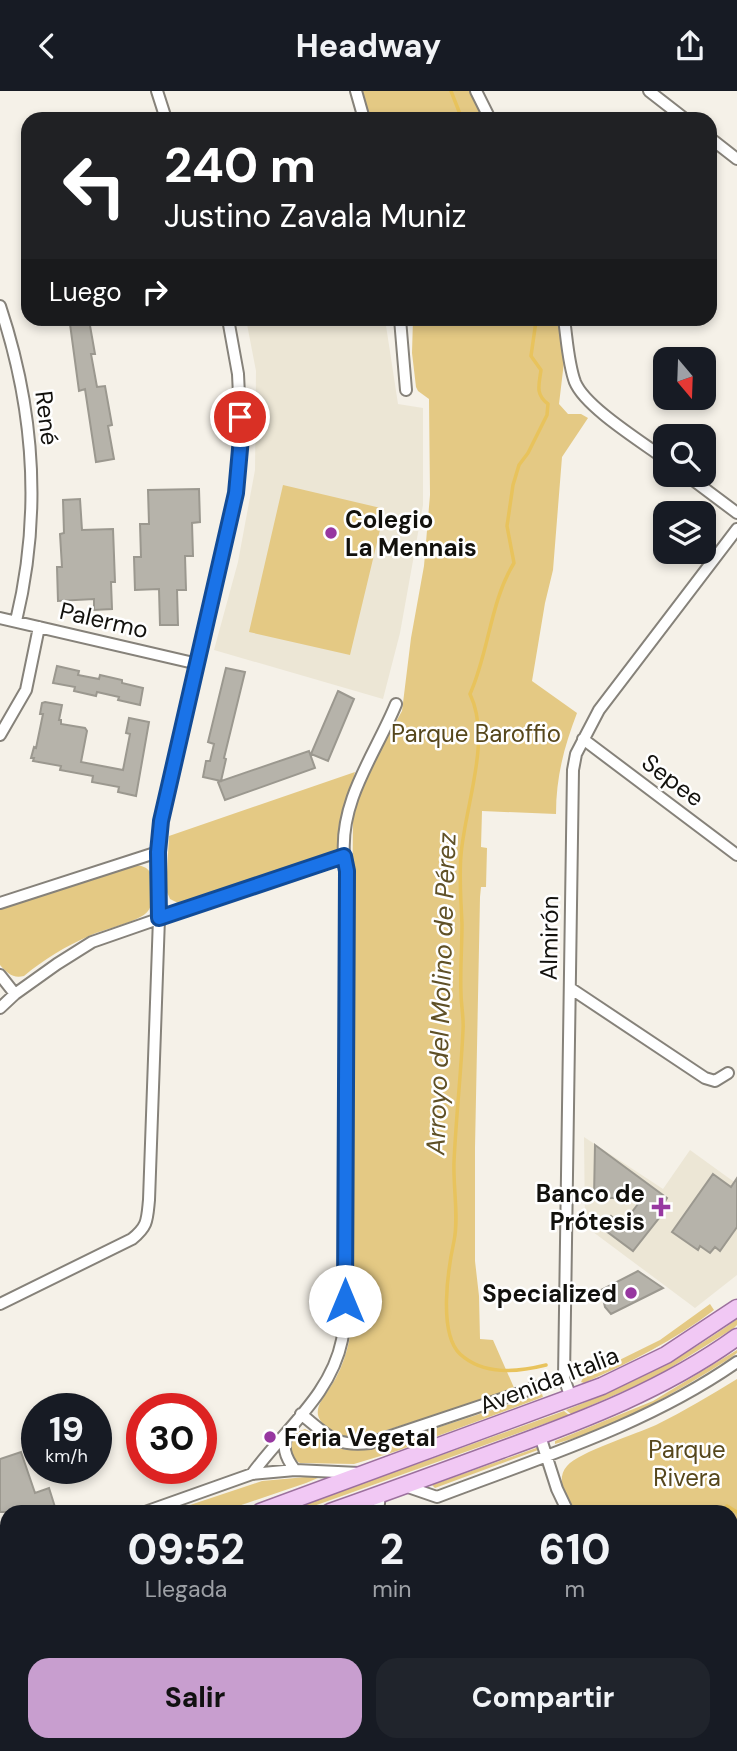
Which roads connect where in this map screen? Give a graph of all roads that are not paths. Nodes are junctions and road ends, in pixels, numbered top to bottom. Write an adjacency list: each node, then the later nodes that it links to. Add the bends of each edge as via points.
1 (157, 91): 5 (street)
2 (356, 91): 6 (street)
3 (476, 91): 7 (street)
4 (649, 91): 8 (street)
5 (164, 112)
6 (362, 112)
7 (487, 112)
8 (676, 112)
9 (717, 143): 10 (street)
10 (737, 159)
11 (0, 306): 21 (street, René, via 22,387 33,478 32,532)
12 (229, 326): 23 (street, via 238,374 236,493)
13 (401, 326): 15 (street)
14 (565, 326): 16 (street, via 579,391)
15 (406, 390)
16 (653, 450)
17 (702, 487): 18 (street)
18 (737, 513)
19 (737, 529): 26 (street, Almirón, via 599,710)
20 (0, 618): 21 (street, Palermo)
21 (16, 621): 22 (street, Palermo)
22 (39, 627): 23 (street, Palermo); 25 (street, via 26,690)
23 (198, 664): 27 (street, via 161,821)
24 (396, 704): 29 (street, via 354,790)
25 (0, 735)
26 (583, 739): 28 (street, Sepee); 33 (street, Almirón, via 573,770)
27 (158, 852): 30 (street); 31 (street)
28 (737, 855)
29 (344, 856): 31 (street); 43 (street, via 345,1320 330,1376)
30 (0, 903)
31 (159, 918): 34 (street, via 92,942); 37 (street, via 146,1225 132,1239)
32 (0, 975): 34 (street)
33 (570, 988): 36 (street, via 705,1078 715,1081); 41 (street, Almirón)
34 (15, 993): 35 (street)
35 (0, 1008)
36 (728, 1073)
37 (0, 1304)
38 (737, 1308): 42 (main road, Avenida Italia, via 635,1372)
39 (737, 1337): 45 (main road, Avenida Italia, via 654,1388)
40 (737, 1362): 46 (street, via 642,1418)
41 (564, 1378): 42 (street, Almirón); 43 (street, Avenida Italia, via 370,1443 341,1443)
42 (572, 1398): 49 (main road, Avenida Italia)
43 (302, 1414): 44 (street)
44 (290, 1429): 47 (street, via 284,1447); 48 (street)
45 (540, 1436): 46 (street); 50 (main road, Avenida Italia)
46 (546, 1455): 50 (street, via 437,1497); 56 (street)
47 (295, 1470): 48 (street, Avenida Italia); 49 (street, Avenida Italia)
48 (251, 1473): 52 (street, Avenida Italia)
49 (367, 1474): 53 (main road, Avenida Italia)
50 (405, 1486): 51 (main road, Avenida Italia)
51 (380, 1494): 54 (main road, Avenida Italia); 55 (street)
52 (164, 1505)
53 (280, 1505)
54 (349, 1505)
55 (379, 1505)
56 (565, 1505)

